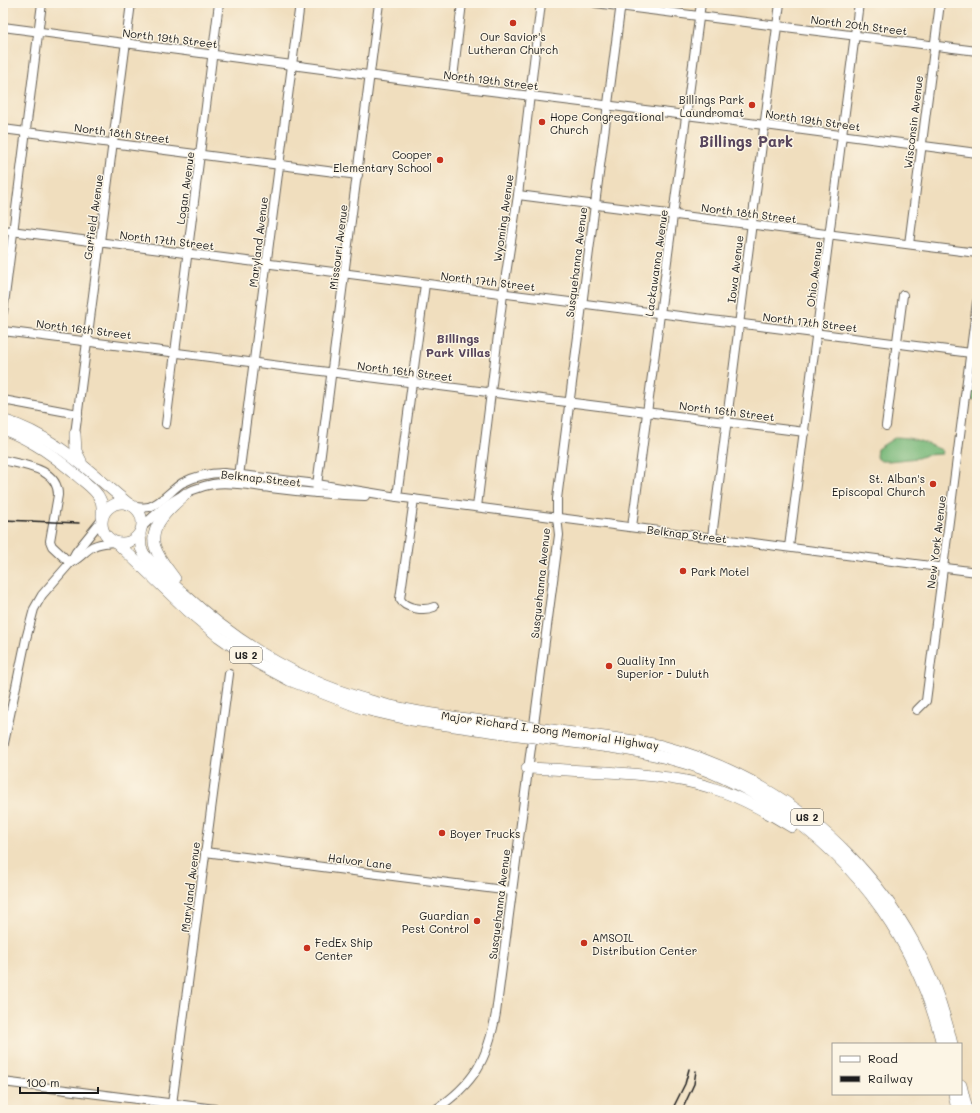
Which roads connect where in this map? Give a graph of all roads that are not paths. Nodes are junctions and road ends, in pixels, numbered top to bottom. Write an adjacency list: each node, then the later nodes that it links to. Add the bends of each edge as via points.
1 (42, 3): 17 (street)
2 (131, 3): 19 (street, Garfield Avenue)
3 (219, 3): 22 (street, Logan Avenue)
4 (300, 3): 23 (street, Maryland Avenue)
5 (379, 3): 24 (street, Missouri Avenue)
6 (462, 3): 25 (street)
7 (541, 3): 26 (street, Wyoming Avenue)
8 (595, 3): 13 (street, North 20th Street)
9 (701, 3): 14 (street, Lackawanna Avenue)
10 (780, 3): 15 (street, Iowa Avenue)
11 (859, 3): 18 (street, Ohio Avenue)
12 (940, 3): 20 (street, Wisconsin Avenue)
13 (620, 5): 14 (street, North 20th Street); 27 (street, Susquehanna Avenue)
14 (699, 16): 15 (street, North 20th Street); 28 (street, Lackawanna Avenue)
15 (777, 26): 18 (street, North 20th Street); 29 (street, Iowa Avenue)
16 (3, 27): 17 (street, North 19th Street)
17 (39, 31): 19 (street, North 19th Street); 31 (street)
18 (855, 36): 20 (street, North 20th Street); 32 (street, Ohio Avenue)
19 (126, 44): 22 (street, North 19th Street); 33 (street, Garfield Avenue)
20 (934, 46): 21 (street, North 20th Street); 34 (street, Wisconsin Avenue)
21 (977, 51)
22 (213, 55): 23 (street, North 19th Street); 36 (street, Logan Avenue)
23 (292, 65): 24 (street, North 19th Street); 37 (street, Maryland Avenue)
24 (370, 75): 25 (street, North 19th Street); 38 (street, Missouri Avenue)
25 (452, 86): 26 (street, North 19th Street)
26 (530, 96): 27 (street, North 19th Street); 39 (street, Wyoming Avenue)
27 (608, 105): 28 (street, North 19th Street); 40 (street, Susquehanna Avenue)
28 (686, 115): 29 (street, North 19th Street); 41 (street, Lackawanna Avenue)
29 (765, 125): 32 (street, North 19th Street); 42 (street, Iowa Avenue)
30 (3, 129): 31 (street, North 18th Street)
31 (26, 132): 33 (street, North 18th Street); 44 (street)
32 (842, 136): 34 (street, North 19th Street); 45 (street, Ohio Avenue)
33 (114, 143): 36 (street, North 18th Street); 46 (street, Garfield Avenue)
34 (922, 146): 35 (street, North 19th Street); 47 (street, Wisconsin Avenue)
35 (977, 153)
36 (201, 154): 37 (street, North 18th Street); 49 (street, Logan Avenue)
37 (279, 164): 38 (street, North 18th Street); 50 (street, Maryland Avenue)
38 (358, 175): 51 (street, Missouri Avenue)
39 (518, 195): 40 (street, North 18th Street); 53 (street, Wyoming Avenue)
40 (595, 205): 41 (street, North 18th Street); 56 (street, Susquehanna Avenue)
41 (674, 214): 42 (street, North 18th Street); 58 (street, Lackawanna Avenue)
42 (751, 224): 45 (street, North 18th Street); 59 (street, Iowa Avenue)
43 (3, 230): 44 (street, North 17th Street)
44 (14, 231): 46 (street, North 17th Street); 57 (street)
45 (830, 234): 47 (street, North 18th Street); 61 (street, Ohio Avenue)
46 (100, 242): 49 (street, North 17th Street); 62 (street, Garfield Avenue)
47 (908, 244): 48 (street, North 18th Street)
48 (977, 253)
49 (187, 254): 50 (street, North 17th Street); 64 (street, Logan Avenue)
50 (266, 264): 51 (street, North 17th Street); 66 (street, Maryland Avenue)
51 (345, 274): 52 (street, North 17th Street); 67 (street, Missouri Avenue)
52 (425, 284): 53 (street, North 17th Street); 68 (street)
53 (503, 294): 56 (street, North 17th Street); 69 (street, Wyoming Avenue)
54 (902, 295): 63 (street)
55 (977, 302): 65 (street, New York Avenue)
56 (582, 304): 58 (street, North 17th Street); 71 (street, Susquehanna Avenue)
57 (3, 312)
58 (661, 314): 59 (street, North 17th Street); 72 (street, Lackawanna Avenue)
59 (740, 324): 61 (street, North 17th Street); 75 (street, Iowa Avenue)
60 (3, 331): 62 (street, North 16th Street)
61 (817, 334): 63 (street, North 17th Street); 79 (street, Ohio Avenue)
62 (87, 341): 64 (street, North 16th Street); 73 (street, Garfield Avenue)
63 (897, 344): 65 (street, North 17th Street); 77 (street)
64 (174, 352): 66 (street, North 16th Street); 76 (street, Logan Avenue)
65 (970, 353): 101 (street, New York Avenue)
66 (253, 362): 67 (street, North 16th Street); 84 (street, Maryland Avenue)
67 (332, 373): 68 (street, North 16th Street); 86 (street, Missouri Avenue)
68 (413, 384): 69 (street, North 16th Street); 89 (street)
69 (491, 393): 71 (street, North 16th Street); 92 (street, Wyoming Avenue)
70 (3, 400): 73 (street)
71 (570, 403): 72 (street, North 16th Street); 93 (street, Susquehanna Avenue, via 557,499)
72 (647, 412): 75 (street, North 16th Street); 95 (street, Lackawanna Avenue)
73 (78, 414): 80 (street, Garfield Avenue)
74 (3, 420): 81 (highway, US 2, via 32,431)
75 (727, 423): 79 (street, North 16th Street); 97 (street, Iowa Avenue)
76 (166, 424)
77 (886, 426)
78 (3, 429): 94 (highway, US 2, via 42,448 92,489 100,499)
79 (804, 432): 99 (street, Ohio Avenue)
80 (75, 434): 81 (highway, via 65,443); 83 (highway, via 76,451)
81 (52, 443): 83 (highway, US 2)
82 (3, 460): 100 (street, via 36,469 48,475 54,482 58,495 50,541)
83 (83, 465): 91 (highway, US 2)
84 (240, 474): 85 (street, Maryland Avenue); 86 (street, Belknap Street); 91 (street, Belknap Street, via 216,473 201,476 183,483 154,505)
85 (238, 484): 87 (street, Belknap Street); 88 (street, Belknap Street, via 211,484)
86 (317, 484): 87 (street, Missouri Avenue); 89 (street, Belknap Street)
87 (316, 493): 89 (street, Belknap Street)
88 (186, 494): 96 (street, Belknap Street, via 170,502); 103 (highway, via 159,521 153,539 158,554)
89 (398, 497): 90 (street, Belknap Street)
90 (414, 499): 92 (street, Belknap Street); 104 (street, via 400,599 406,606 425,609)
91 (132, 506): 94 (highway, via 125,503 113,505 108,508); 96 (highway, US 2, via 141,519)
92 (477, 507): 93 (street, Belknap Street)
93 (557, 517): 95 (street, Belknap Street); 110 (street, Susquehanna Avenue, via 559,535)
94 (102, 519): 98 (highway, US 2, via 103,531 109,540); 100 (street)
95 (632, 527): 97 (street, Belknap Street)
96 (140, 530): 98 (highway, via 128,543); 103 (highway, Major Richard I. Bong Memorial Highway / US 2, via 140,543 144,554)
97 (712, 537): 99 (street, Belknap Street)
98 (115, 543): 100 (street, via 94,546); 107 (highway, Major Richard I. Bong Memorial Highway / US 2, via 218,636 257,663 289,680 364,709 412,720)
99 (789, 547): 101 (street, Belknap Street)
100 (70, 563): 109 (street, via 42,594 32,614)
101 (944, 567): 102 (street, Belknap Street); 106 (street, New York Avenue, via 926,701)
102 (977, 572)
103 (194, 603): 107 (highway, Major Richard I. Bong Memorial Highway / US 2, via 244,643 289,669 327,686 398,708)
104 (434, 607)
105 (229, 674): 111 (street, Maryland Avenue)
106 (917, 710)
107 (512, 730): 108 (highway, Major Richard I. Bong Memorial Highway / US 2, bridge)
108 (550, 735): 113 (highway, Major Richard I. Bong Memorial Highway / US 2, via 681,762 722,777 750,792 799,823 834,853 868,891); 115 (highway, Major Richard I. Bong Memorial Highway / US 2, via 660,746 704,759 748,779 804,814 841,846 890,904 928,971 947,1020)
109 (3, 748)
110 (527, 768): 112 (street, Susquehanna Avenue); 113 (highway, via 656,776 720,790 742,799 794,828 817,846 848,876)
111 (205, 852): 112 (street, Halvor Lane); 119 (street, Maryland Avenue)
112 (511, 891): 122 (street, Susquehanna Avenue, via 496,1013 488,1048 472,1077 461,1090)
113 (896, 933): 114 (highway, Major Richard I. Bong Memorial Highway / US 2, via 910,956 928,996)
114 (942, 1043)
115 (952, 1043)
116 (3, 1082): 119 (street)
117 (962, 1090): 124 (highway)
118 (954, 1095): 123 (highway)
119 (172, 1104): 120 (street)
120 (192, 1108): 121 (street)
121 (223, 1110)
122 (435, 1110)
123 (957, 1110)
124 (966, 1110)

